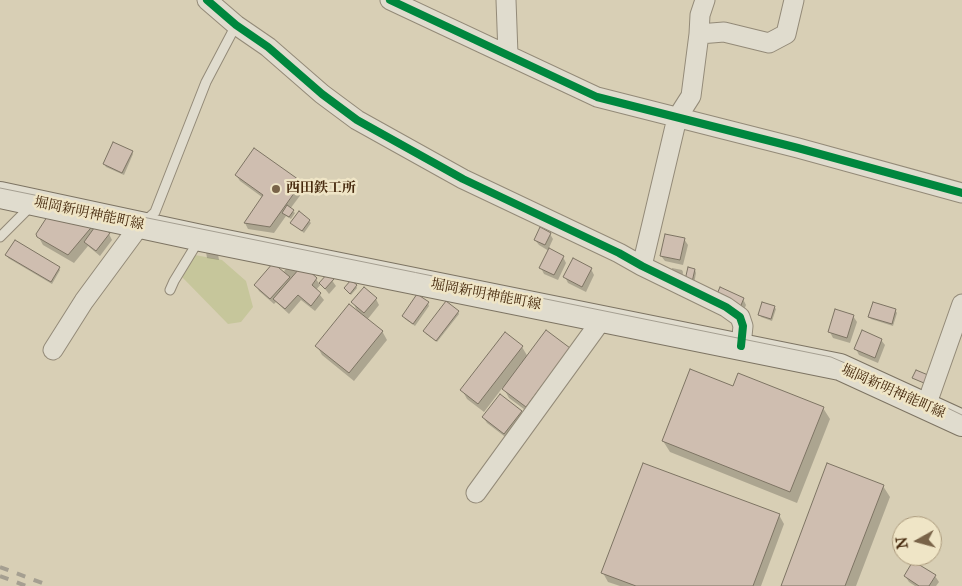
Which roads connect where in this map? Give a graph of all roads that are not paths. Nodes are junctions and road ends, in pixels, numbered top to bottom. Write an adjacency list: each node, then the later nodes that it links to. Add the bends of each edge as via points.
1 (207, 0): 6 (street)
2 (390, 0): 8 (street)
3 (506, 0): 8 (street)
4 (705, 0): 7 (street)
5 (794, 0): 7 (street, via 786,34 769,43 724,32)
6 (236, 25): 14 (lane, via 206,82); 17 (street, via 357,120 463,179)
7 (699, 34): 9 (street, via 691,96)
8 (508, 54): 9 (street, via 597,97)
9 (678, 118): 11 (street); 17 (street)
10 (0, 180): 14 (main road, 堀岡新明神能町線)
11 (962, 193)
12 (0, 195): 13 (main road, 堀岡新明神能町線)
13 (34, 203): 14 (main road, 堀岡新明神能町線); 15 (lane)
14 (148, 219): 16 (main road, 堀岡新明神能町線); 21 (main road, 堀岡新明神能町線); 22 (street, via 84,301)
15 (0, 236)
16 (201, 238): 18 (lane); 20 (main road, 堀岡新明神能町線)
17 (642, 266): 21 (street, via 740,317)
18 (170, 290)
19 (962, 304): 23 (street)
20 (602, 318): 21 (main road, 堀岡新明神能町線); 26 (street)
21 (742, 339): 23 (main road, 堀岡新明神能町線, via 840,367)
22 (53, 350)
23 (929, 399): 24 (main road, 堀岡新明神能町線); 25 (main road, 堀岡新明神能町線)
24 (962, 407)
25 (962, 423)
26 (476, 493)

